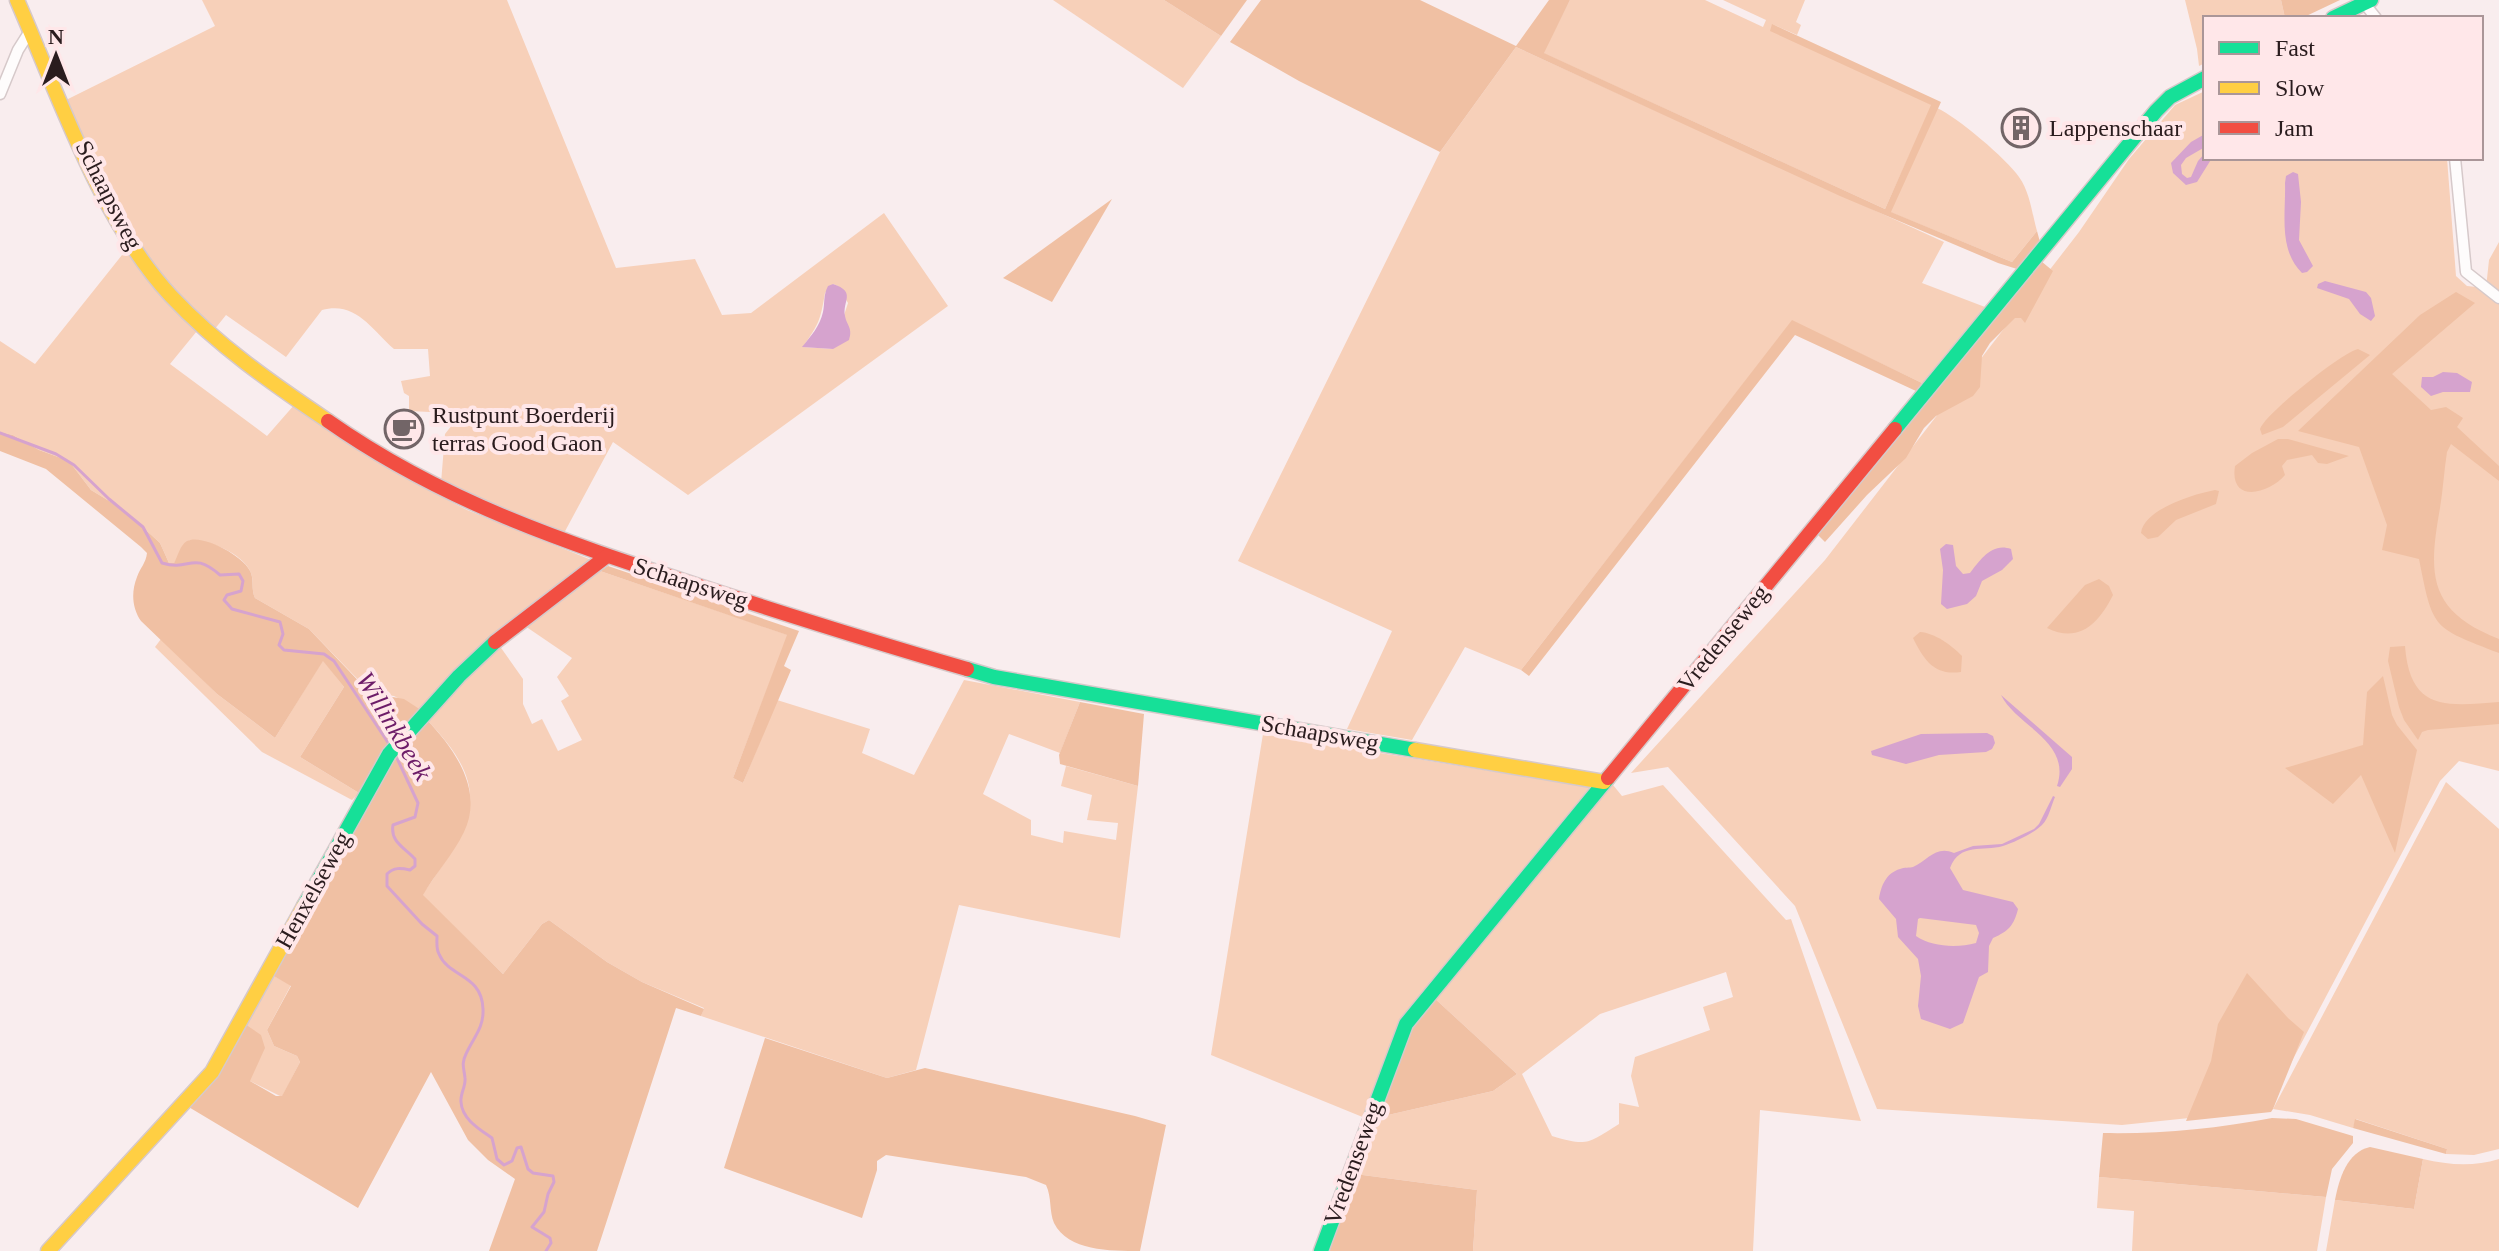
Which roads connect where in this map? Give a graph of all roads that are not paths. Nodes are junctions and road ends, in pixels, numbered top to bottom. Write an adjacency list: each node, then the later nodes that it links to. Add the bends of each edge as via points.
1 (17, 0): 4 (street, Schaapsweg)
2 (2368, 2): 3 (street)
3 (2337, 16)
4 (30, 31): 6 (street); 9 (street, Schaapsweg, via 101,191 133,246 197,322 251,368 372,452 451,495)
5 (2203, 79): 10 (street, Vredenseweg, via 2156,111)
6 (0, 94)
7 (2455, 160): 8 (street, via 2466,272)
8 (2499, 298)
9 (607, 556): 10 (street, Schaapsweg, via 994,677); 11 (street, Henxelseweg, via 507,631 393,748 212,1072)
10 (1604, 782): 12 (street, Vredenseweg, via 1406,1024)
11 (48, 1251)
12 (1321, 1251)

